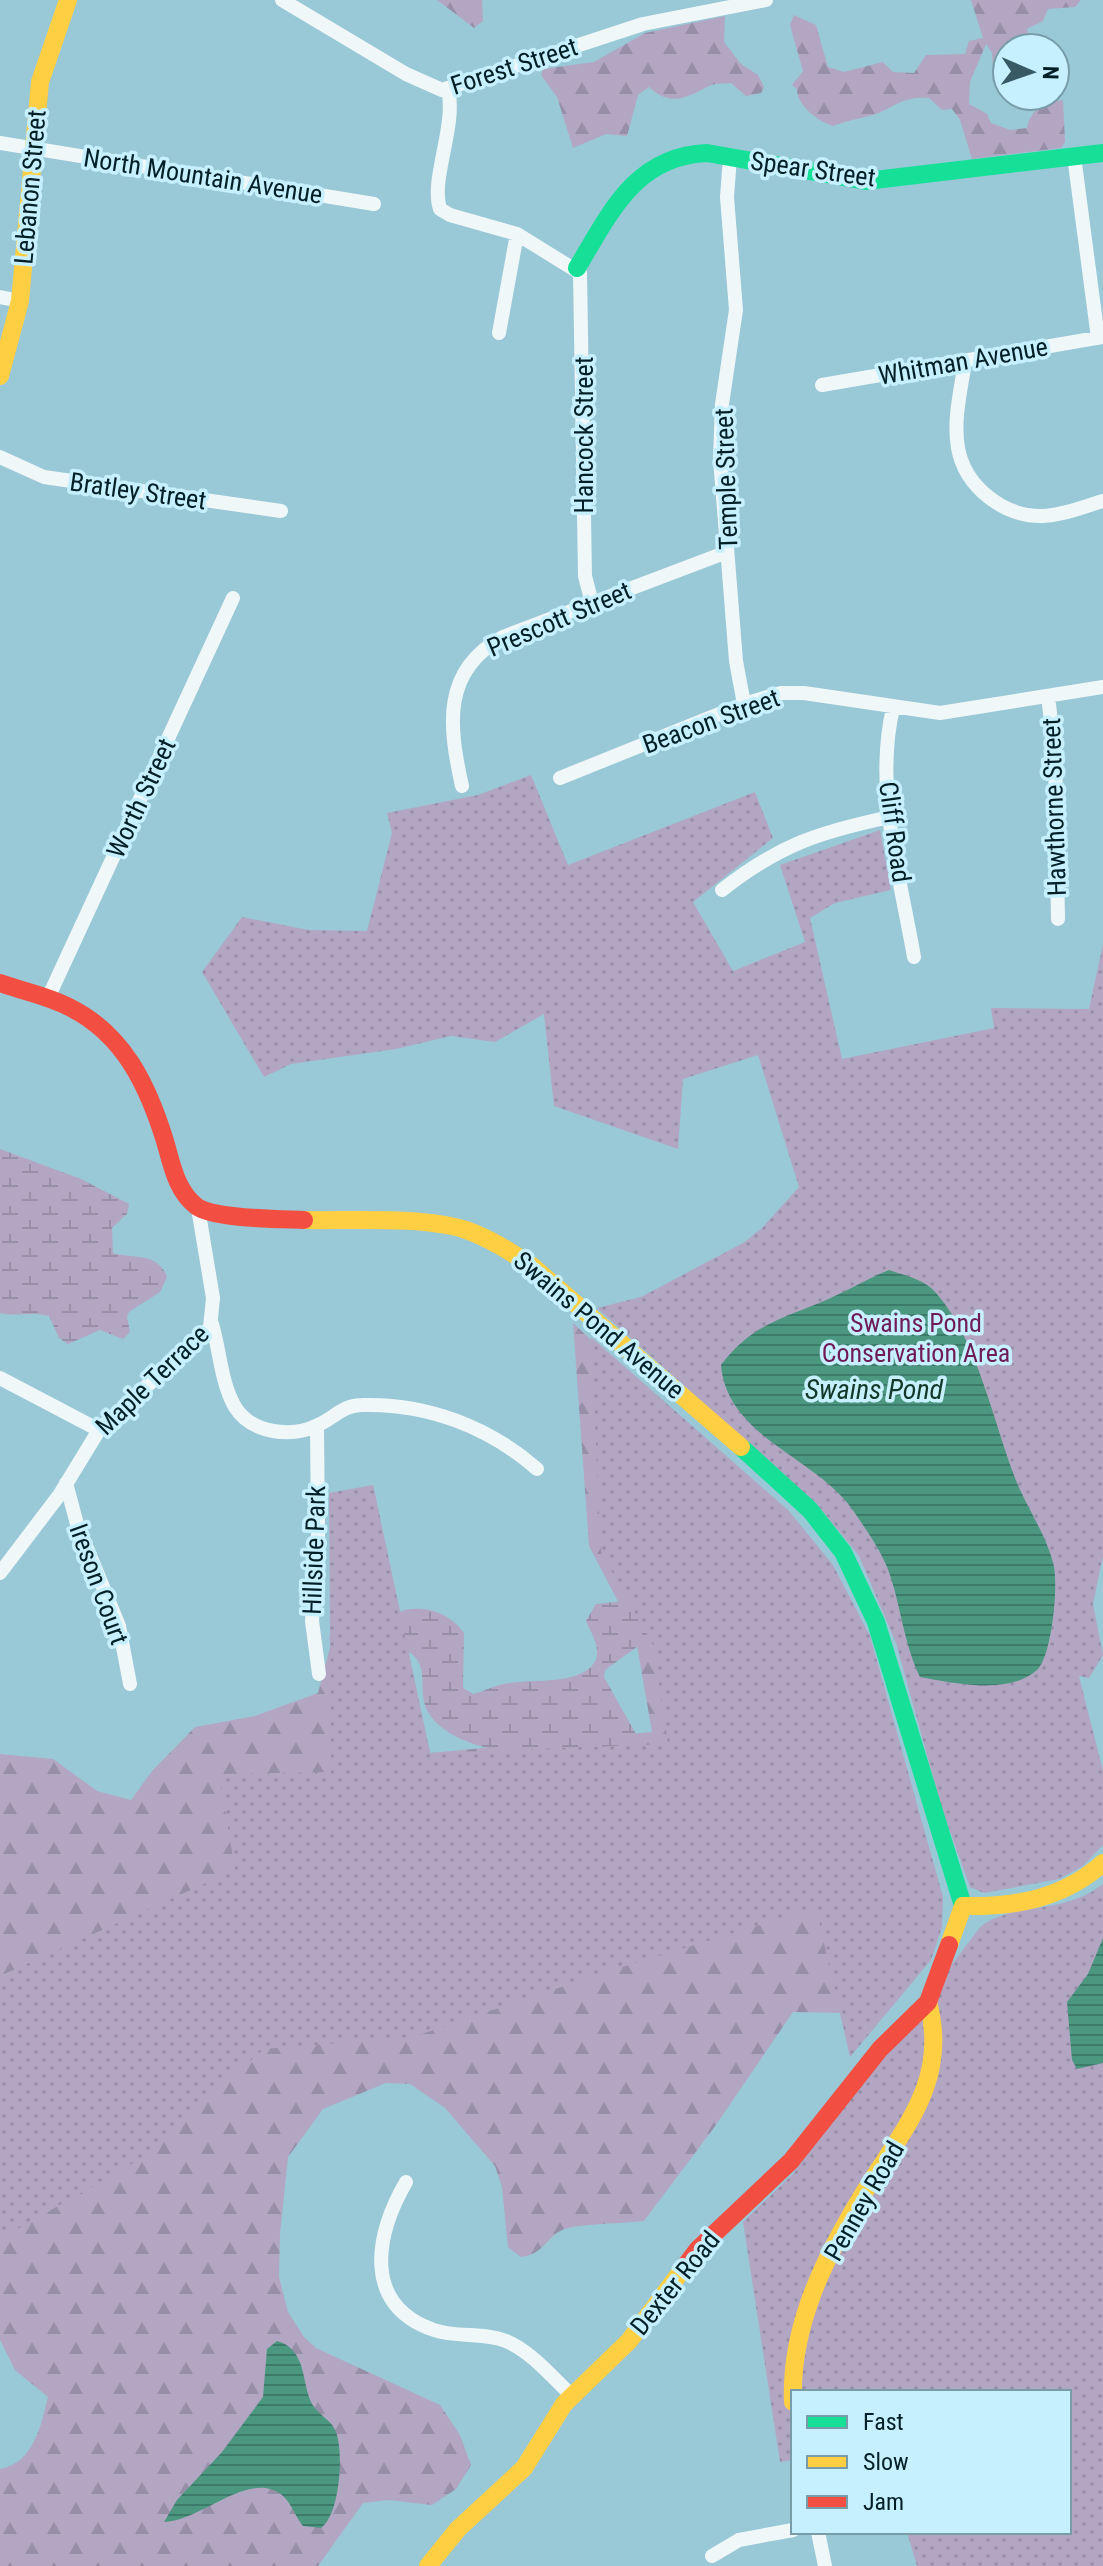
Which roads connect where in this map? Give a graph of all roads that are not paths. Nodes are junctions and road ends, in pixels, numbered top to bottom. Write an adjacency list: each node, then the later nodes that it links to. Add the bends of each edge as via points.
1 (68, 0): 6 (street, Lebanon Street, via 44,64)
2 (766, 0): 4 (street, Forest Street, via 643,24)
3 (288, 1): 4 (street, Forest Street, via 434,89)
4 (448, 89): 11 (street, via 439,207)
5 (0, 143): 6 (street, North Mountain Avenue)
6 (32, 148): 10 (street, North Mountain Avenue); 14 (street, Lebanon Street)
7 (1103, 153): 8 (street, Spear Street)
8 (1074, 156): 9 (street, Spear Street, via 874,181); 16 (street)
9 (730, 157): 12 (street, Spear Street, via 687,153 644,172); 23 (street, Temple Street, via 727,197 736,310 720,459)
10 (374, 204)
11 (517, 234): 12 (street); 15 (street)
12 (577, 268): 25 (street, Hancock Street, via 582,287 585,576)
13 (0, 297): 14 (street)
14 (20, 301): 18 (street, Lebanon Street)
15 (499, 333)
16 (1100, 337): 17 (street, Whitman Avenue)
17 (965, 362): 19 (street, Whitman Avenue); 21 (street, via 958,447 980,490 1012,510 1038,516)
18 (0, 376)
19 (822, 385)
20 (0, 457): 22 (street, Bratley Street, via 44,477)
21 (1103, 501)
22 (281, 511)
23 (727, 552): 25 (street, Prescott Street); 28 (street, Temple Street)
24 (233, 598): 37 (street, Worth Street)
25 (592, 603): 31 (street, Prescott Street, via 503,637 469,663 452,717)
26 (1103, 687): 27 (street, Beacon Street)
27 (1048, 696): 29 (street, Beacon Street, via 940,713); 34 (street, Hawthorne Street, via 1055,755)
28 (744, 704): 29 (street, Beacon Street, via 781,693 804,693); 30 (street, Beacon Street)
29 (893, 708): 32 (street, Cliff Road, via 887,758)
30 (560, 778)
31 (462, 786)
32 (890, 817): 33 (street, via 790,845); 35 (street, Cliff Road)
33 (722, 890)
34 (1058, 919)
35 (914, 957)
36 (0, 983): 37 (street)
37 (48, 998): 38 (street, via 87,1018 134,1064 156,1109 179,1187)
38 (198, 1208): 39 (street, Maple Terrace, via 213,1298); 49 (street, Swains Pond Avenue, via 238,1217 429,1224 463,1229 498,1243 610,1331 810,1510 843,1552 876,1622)
39 (212, 1324): 41 (street, via 225,1382 247,1419 268,1431); 42 (street, Maple Terrace)
40 (0, 1378): 42 (street)
41 (317, 1426): 43 (street, via 343,1408 361,1405 449,1417 488,1433); 46 (street, Hillside Park, via 312,1621)
42 (99, 1430): 44 (street, Maple Terrace)
43 (537, 1469)
44 (66, 1483): 45 (street, Maple Terrace); 47 (street, Ireson Court, via 119,1626)
45 (0, 1573)
46 (319, 1674)
47 (130, 1684)
48 (1103, 1863): 49 (street, via 1076,1887 1058,1894)
49 (963, 1906): 50 (street)
50 (928, 2002): 52 (street, Penney Road, via 938,2049 934,2074 919,2109 860,2200 799,2327 792,2354); 53 (street, Dexter Road, via 880,2049 791,2161 698,2249 629,2341)
51 (406, 2182): 53 (street, via 389,2211 380,2249 386,2284 399,2307 436,2331 507,2341 524,2350)
52 (793, 2390)
53 (572, 2396): 57 (street, Dexter Road, via 524,2468 464,2522)
54 (791, 2530): 56 (street, via 739,2540)
55 (818, 2534): 58 (street)
56 (712, 2556)
57 (428, 2566)
58 (825, 2566)

